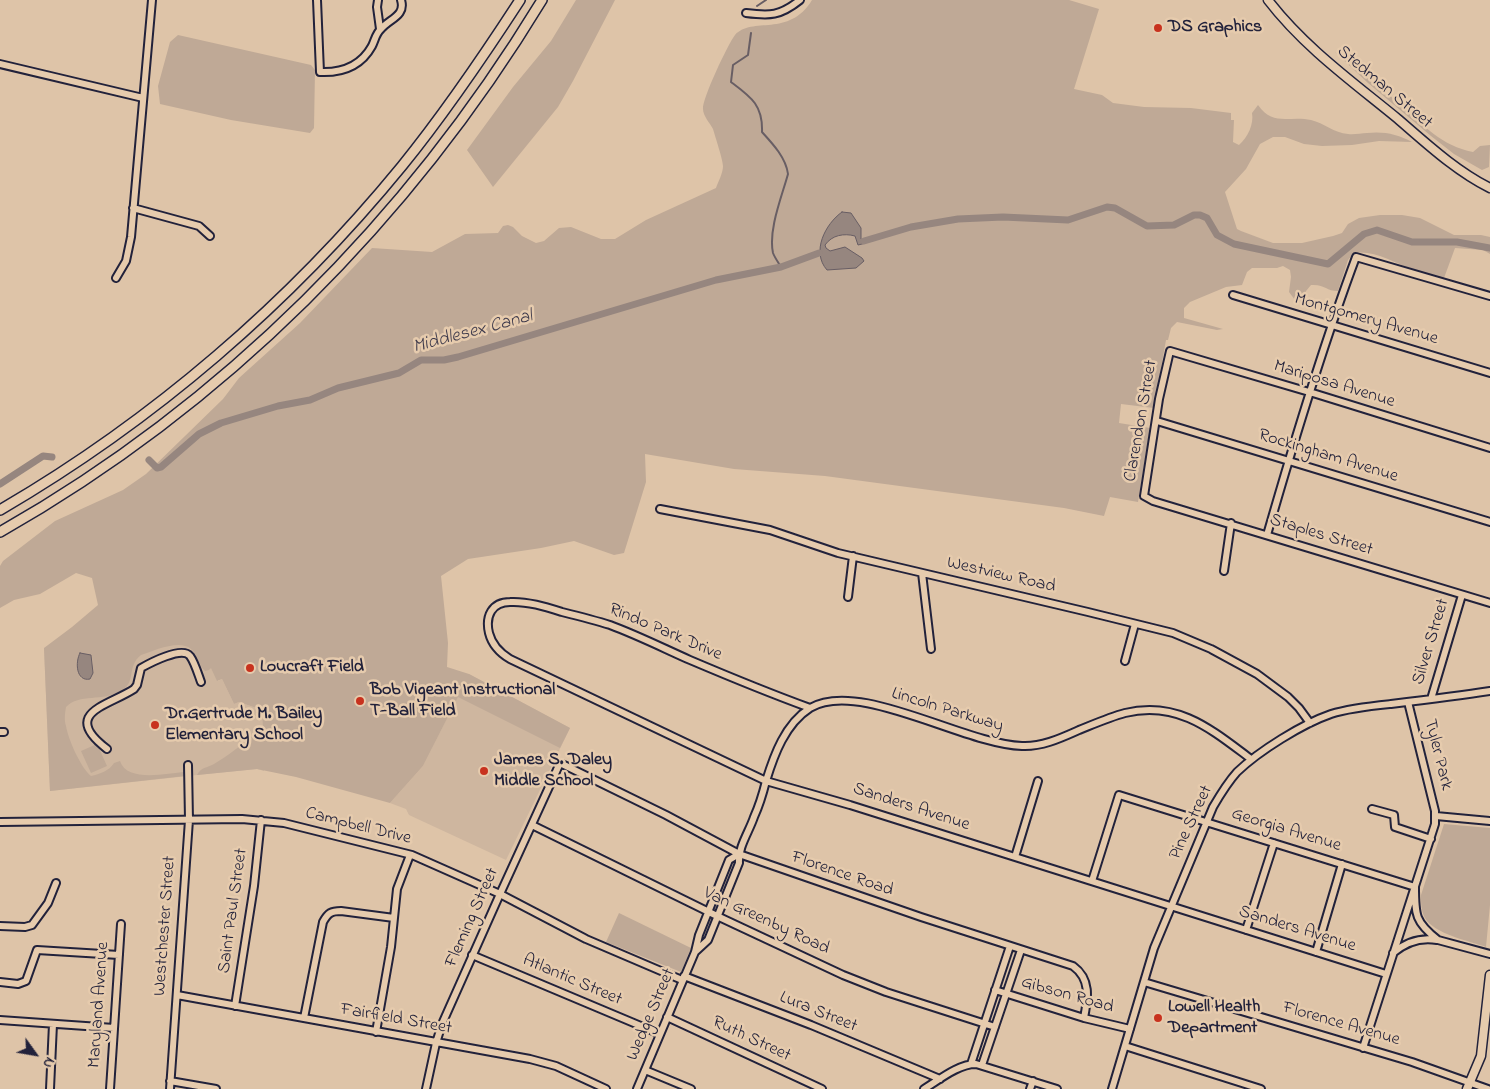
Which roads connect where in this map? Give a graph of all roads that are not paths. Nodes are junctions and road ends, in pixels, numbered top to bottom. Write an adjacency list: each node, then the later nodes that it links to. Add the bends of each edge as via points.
1 (152, 0): 12 (street)
2 (317, 0): 10 (street, via 320,72 338,72 355,65 368,52)
3 (378, 0): 10 (street)
4 (401, 0): 10 (street, via 400,14)
5 (520, 0): 26 (highway, via 460,90 417,147 373,202 314,265 240,336 167,397)
6 (542, 0): 33 (highway, via 494,76 438,152 377,226 317,289 224,375 151,434)
7 (800, 0): 9 (street, via 767,16)
8 (1268, 0): 13 (main road, Stedman Street, via 1295,31 1340,72 1453,165)
9 (746, 12)
10 (380, 29)
11 (0, 64): 12 (street)
12 (143, 98): 14 (street)
13 (1490, 188)
14 (133, 208): 15 (street, via 199,226); 16 (street, via 126,261)
15 (210, 236)
16 (116, 278)
17 (1233, 295): 19 (street, Montgomery Avenue)
18 (1490, 296): 19 (street, via 1356,257)
19 (1331, 325): 21 (street, Montgomery Avenue); 22 (street)
20 (1170, 351): 22 (street, Mariposa Avenue); 23 (street, Clarendon Street)
21 (1490, 373)
22 (1309, 392): 24 (street, Mariposa Avenue); 25 (street)
23 (1157, 421): 25 (street, Rockingham Avenue); 27 (street, Clarendon Street)
24 (1490, 448)
25 (1289, 461): 31 (street, Rockingham Avenue); 34 (street)
26 (32, 491): 28 (highway); 30 (highway)
27 (1144, 496): 32 (street, Staples Street)
28 (0, 506)
29 (660, 508): 35 (street, Westview Road, via 770,530)
30 (0, 510)
31 (1490, 522)
32 (1230, 524): 34 (street, Staples Street); 36 (street)
33 (0, 532)
34 (1267, 535): 38 (street, Staples Street)
35 (853, 556): 37 (street, Westview Road); 39 (street)
36 (1224, 571)
37 (922, 572): 42 (street, Westview Road); 43 (street)
38 (1462, 595): 41 (street, Staples Street); 47 (street, Silver Street)
39 (848, 597)
40 (504, 603): 49 (street, Rindo Park Drive, via 523,603 610,625); 55 (street, Sanders Avenue, via 492,608 487,621 492,640 502,654)
41 (1490, 603)
42 (1135, 624): 44 (street); 50 (street, Westview Road, via 1173,633 1242,664 1288,697)
43 (931, 649)
44 (1125, 661)
45 (201, 682): 51 (street, via 190,656 183,652 141,668 134,689 95,710 88,718 88,728)
46 (1490, 691): 47 (street, Pine Street)
47 (1431, 699): 48 (street, Pine Street)
48 (1408, 702): 50 (street, Pine Street, via 1342,711); 58 (street, Tyler Park)
49 (810, 708): 52 (street, Lincoln Parkway, via 838,700 864,702 971,737 1025,746 1049,742 1126,713 1173,712 1199,722); 55 (street, Lincoln Parkway, via 785,735)
50 (1310, 724): 52 (street, Pine Street)
51 (106, 749)
52 (1251, 759): 63 (street, Pine Street, via 1228,784)
53 (560, 763): 64 (street, Fleming Street); 67 (street, Florence Road)
54 (188, 765): 59 (street, Westchester Street)
55 (766, 781): 67 (street, Lincoln Parkway); 69 (street, Sanders Avenue)
56 (1038, 781): 69 (street)
57 (1372, 810): 65 (street, via 1394,815 1395,827)
58 (1436, 816): 61 (street, Tyler Park); 65 (street, Tyler Park)
59 (189, 820): 60 (street, Campbell Drive); 62 (street, Campbell Drive); 98 (street, Westchester Street)
60 (261, 820): 68 (street, Campbell Drive); 100 (street, Saint Paul Street)
61 (1490, 821)
62 (0, 822)
63 (1206, 822): 66 (street, Georgia Avenue); 71 (street, Georgia Avenue, via 1118,795); 75 (street, Pine Street)
64 (532, 825): 74 (street, Fleming Street); 76 (street, Van Greenby Road)
65 (1431, 839): 73 (street, Tyler Park)
66 (1274, 843): 70 (street, Georgia Avenue); 81 (street)
67 (739, 854): 76 (street, Lincoln Parkway, via 728,860); 77 (street, Lincoln Parkway, via 739,863); 83 (street, Florence Road)
68 (410, 855): 74 (street, Campbell Drive); 78 (street, via 397,888)
69 (1016, 857): 71 (street, Sanders Avenue)
70 (1342, 864): 73 (street, Georgia Avenue); 86 (street)
71 (1092, 881): 75 (street, Sanders Avenue)
72 (56, 884): 80 (street, via 48,903 32,925)
73 (1415, 887): 82 (street, Tyler Park, via 1418,920); 87 (street, Tyler Park)
74 (500, 894): 90 (street, Fleming Street); 93 (street, Campbell Drive, via 586,939)
75 (1171, 906): 81 (street, Sanders Avenue); 95 (street, Pine Street)
76 (708, 912): 77 (street, Van Greenby Road); 85 (street, Wedge Street)
77 (717, 916): 85 (street, Wedge Street, via 708,940); 105 (street, Van Greenby Road, via 850,978)
78 (394, 918): 102 (street, via 330,912 323,922); 110 (street)
79 (121, 924): 89 (street, Maryland Avenue)
80 (0, 926)
81 (1246, 930): 86 (street, Sanders Avenue)
82 (1438, 940): 87 (street, Tyler Park, via 1416,940); 88 (street, Tyler Park)
83 (1010, 946): 84 (street, Florence Road); 96 (street)
84 (1021, 950): 97 (street); 103 (street, Florence Road, via 1066,963 1078,970 1087,989)
85 (695, 952): 93 (street, Wedge Street)
86 (1316, 952): 91 (street, Sanders Avenue)
87 (1393, 953): 91 (street, Tyler Park)
88 (1490, 954)
89 (118, 955): 94 (street, via 37,950 26,981 18,984); 108 (street, Maryland Avenue)
90 (472, 955): 111 (street, Atlantic Street); 112 (street, Fleming Street)
91 (1386, 974): 114 (street, Tyler Park)
92 (1490, 975): 99 (main road)
93 (683, 978): 101 (street, Wedge Street); 118 (street, Lura Street, via 810,1025)
94 (0, 982)
95 (1144, 982): 109 (street, Pine Street); 114 (street, Florence Avenue)
96 (995, 990): 97 (street, Gibson Road); 105 (street)
97 (1006, 994): 103 (street, Gibson Road); 107 (street)
98 (177, 995): 100 (street, Fairfield Street); 119 (street, Westchester Street)
99 (1489, 1004): 121 (main road, via 1481,1056)
100 (235, 1006): 102 (street, Fairfield Street)
101 (666, 1017): 111 (street, Wedge Street); 130 (street, Ruth Street)
102 (304, 1018): 110 (street, Fairfield Street)
103 (1084, 1018): 109 (street, Gibson Road)
104 (0, 1020): 106 (street)
105 (984, 1023): 107 (street, Van Greenby Road); 115 (street)
106 (53, 1024): 108 (street); 122 (street)
107 (995, 1027): 116 (street)
108 (114, 1028): 123 (street, Maryland Avenue)
109 (1130, 1029): 113 (street, Pine Street)
110 (376, 1032): 112 (street, Fairfield Street)
111 (660, 1034): 117 (street, Wedge Street)
112 (436, 1043): 126 (street, Fleming Street); 127 (street, Fairfield Street, via 542,1062)
113 (1124, 1046): 134 (street, Pine Street); 135 (street)
114 (1363, 1048): 121 (street, Florence Avenue, via 1412,1062)
115 (971, 1064): 116 (street); 118 (street)
116 (982, 1065): 120 (street)
117 (645, 1070): 128 (street, Wedge Street); 129 (street)
118 (940, 1080): 131 (street)
119 (170, 1081): 124 (street, Westchester Street); 125 (street)
120 (1033, 1081): 132 (street); 133 (street)
121 (1469, 1085): 136 (street, Florence Avenue)
122 (50, 1089)
123 (110, 1089)
124 (170, 1089)
125 (216, 1089)
126 (426, 1089)
127 (606, 1089)
128 (637, 1089)
129 (691, 1089)
130 (822, 1089)
131 (924, 1089)
132 (1030, 1089)
133 (1057, 1089)
134 (1112, 1089)
135 (1261, 1089)
136 (1488, 1089)

